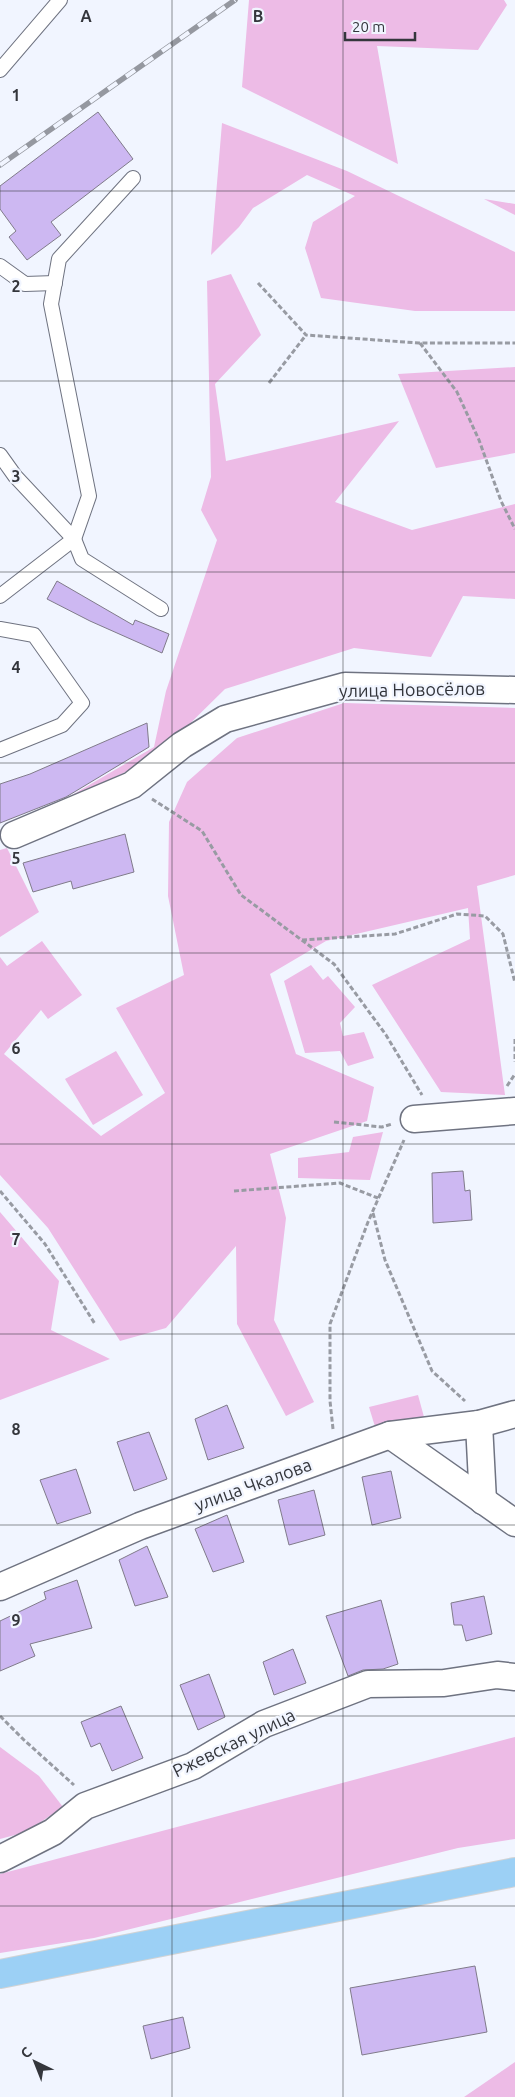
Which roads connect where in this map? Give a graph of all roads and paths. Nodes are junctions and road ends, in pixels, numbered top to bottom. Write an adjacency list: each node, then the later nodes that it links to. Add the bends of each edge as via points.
1 (60, 0): 2 (lane)
2 (0, 70)
3 (133, 178): 5 (lane, via 59,259)
4 (0, 266): 5 (lane, via 25,284)
5 (55, 283): 13 (lane, via 51,304 89,496)
6 (258, 283): 7 (path)
7 (306, 334): 8 (path); 10 (path)
8 (419, 343): 9 (path); 12 (path, via 457,392)
9 (515, 343)
10 (269, 383)
11 (0, 455): 13 (lane, via 14,476)
12 (515, 529)
13 (74, 539): 14 (lane); 15 (lane, via 82,559)
14 (0, 596)
15 (160, 610)
16 (0, 628): 18 (lane, via 34,636 82,703 62,725)
17 (515, 690): 19 (street, улица Новосёлов, via 345,686 225,719 182,745)
18 (0, 750)
19 (132, 785): 20 (street, улица Новосёлов); 21 (path, via 202,831 241,895)
20 (14, 835)
21 (300, 940): 22 (path, via 395,934 458,914 485,916 503,934); 26 (path, via 334,964 397,1052 423,1093)
22 (515, 983)
23 (515, 1039): 24 (path)
24 (515, 1062)
25 (515, 1111): 26 (street)
26 (414, 1119): 27 (path, via 382,1127); 30 (path)
27 (334, 1122)
28 (0, 1191): 32 (path, via 45,1244)
29 (234, 1192): 30 (path, via 340,1183)
30 (378, 1198): 31 (path)
31 (372, 1212): 34 (path, via 385,1260 432,1371 476,1411); 36 (path, via 330,1324 330,1401)
32 (95, 1324)
33 (515, 1414): 34 (street, улица Чкалова)
34 (479, 1424): 35 (street, улица Чкалова); 37 (street)
35 (390, 1435): 36 (street, улица Чкалова); 37 (street)
36 (336, 1454): 39 (street, улица Чкалова, via 140,1526)
37 (483, 1501): 38 (street)
38 (515, 1523)
39 (0, 1587)
40 (515, 1677): 42 (street, Ржевская улица, via 497,1676 444,1683 368,1684 264,1724 193,1766)
41 (0, 1716): 42 (path, via 72,1782)
42 (85, 1806): 43 (street, Ржевская улица, via 53,1832)
43 (0, 1859)
44 (515, 1872): 45 (main road)
45 (0, 1974)

